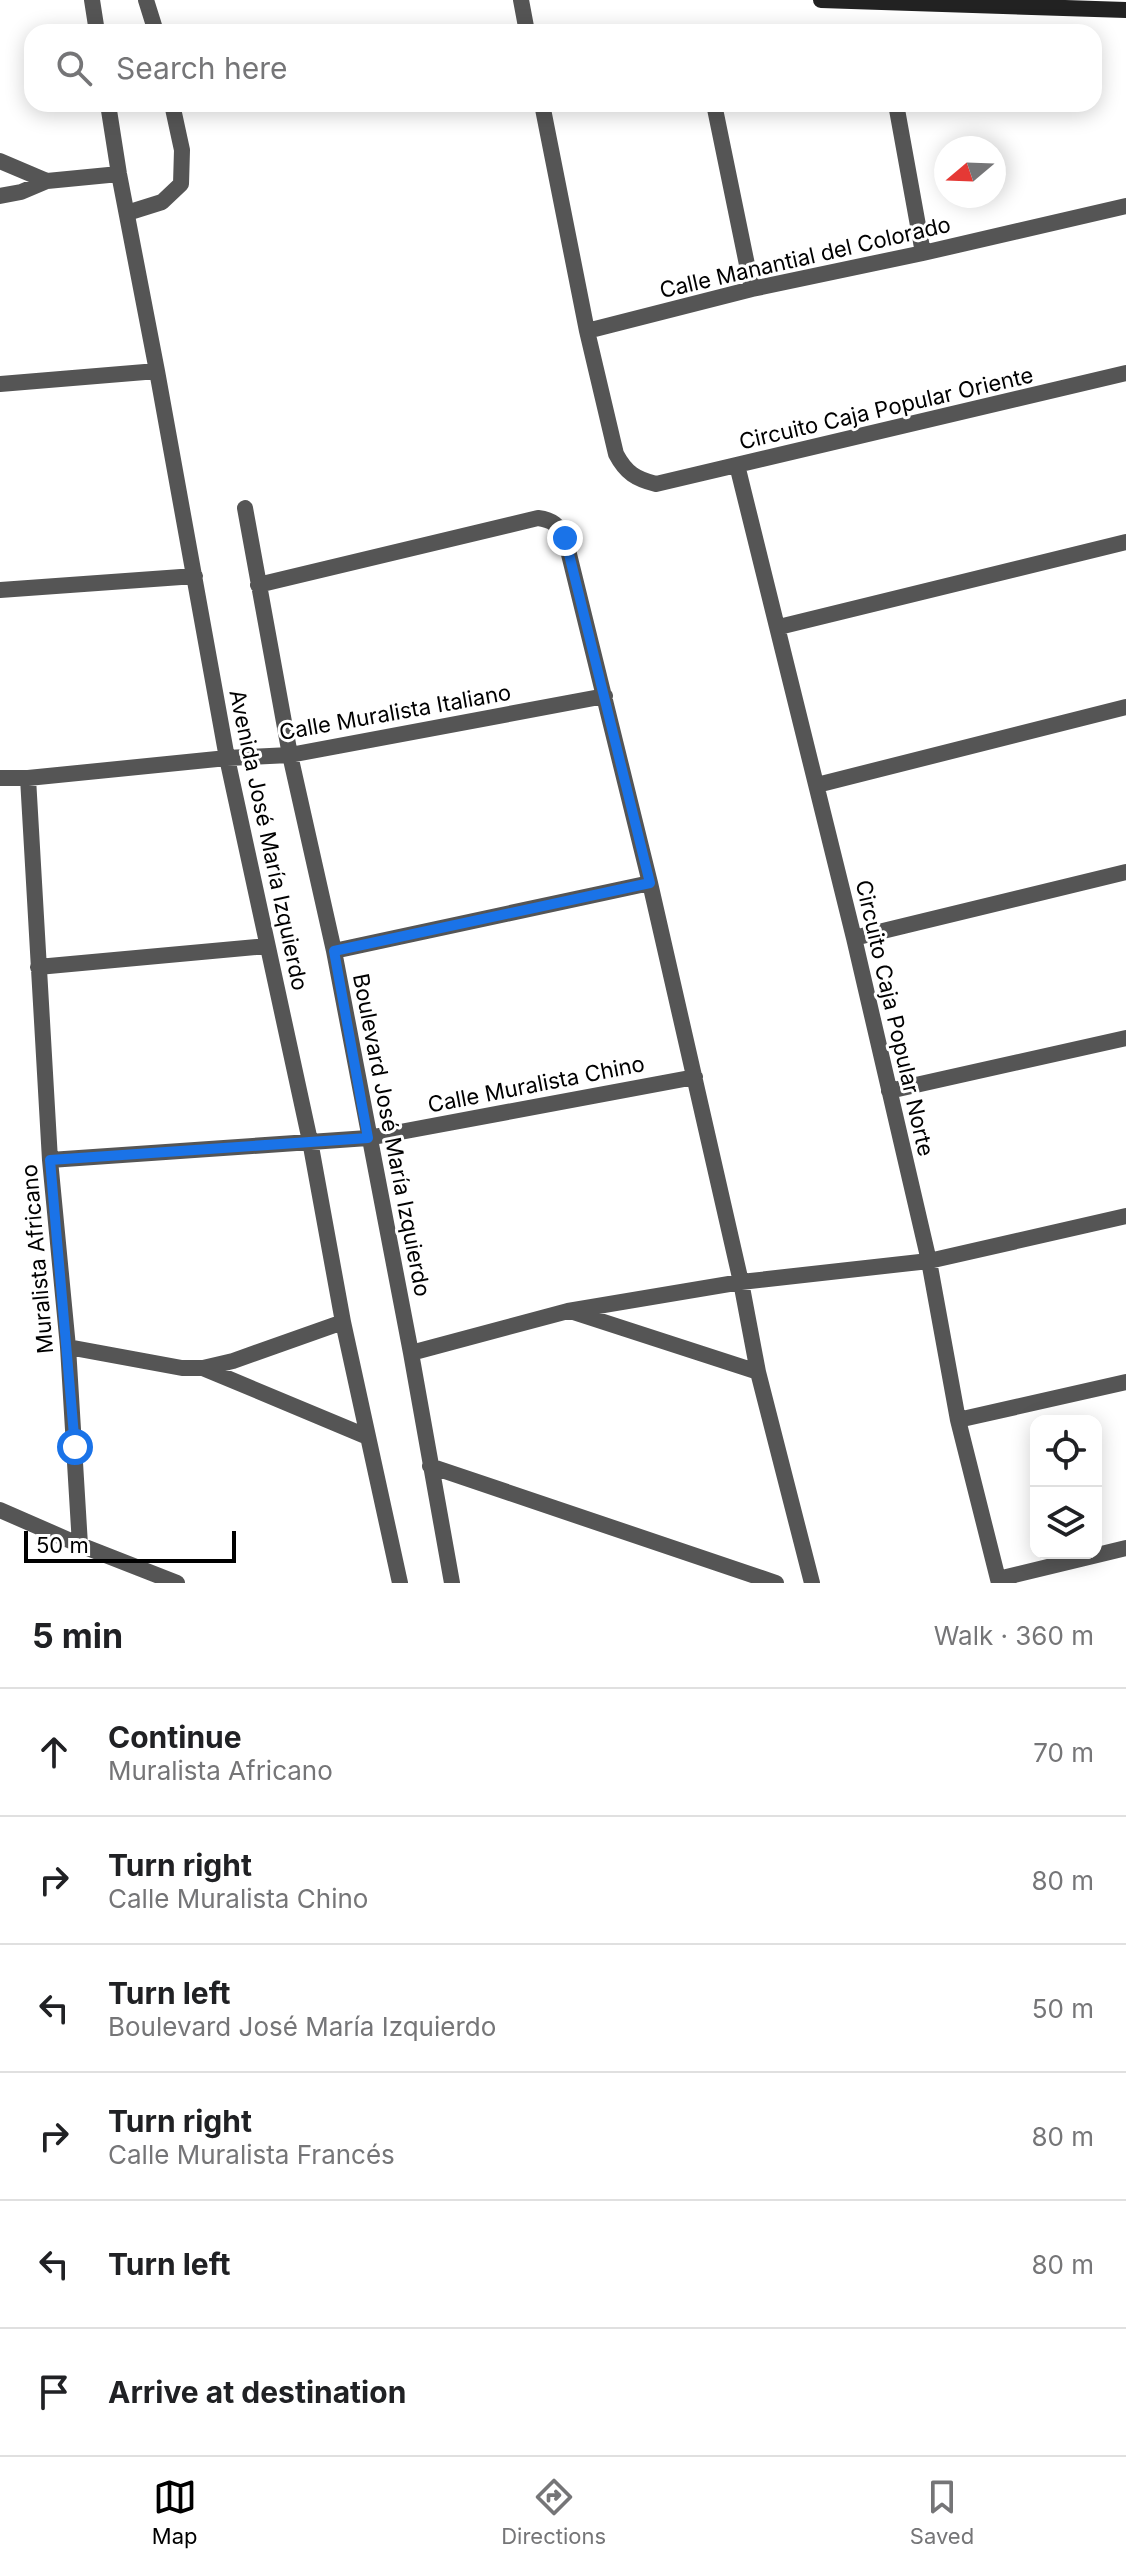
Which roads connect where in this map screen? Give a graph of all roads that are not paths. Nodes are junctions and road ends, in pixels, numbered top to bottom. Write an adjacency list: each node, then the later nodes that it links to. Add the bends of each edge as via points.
1 (92, 0): 6 (street)
2 (146, 0): 7 (street)
3 (521, 0): 8 (street)
4 (821, 0): 5 (street)
5 (1126, 10)
6 (96, 24)
7 (154, 24)
8 (526, 24)
9 (109, 112): 15 (street, Avenida José María Izquierdo)
10 (174, 112): 19 (street, via 182,150 181,184 162,202)
11 (544, 112): 22 (street)
12 (716, 112): 21 (street)
13 (897, 112): 20 (street)
14 (0, 161): 16 (street)
15 (119, 174): 16 (street); 19 (street, Avenida José María Izquierdo)
16 (47, 181): 17 (street)
17 (0, 196)
18 (1126, 206): 20 (street, Calle Manantial del Colorado)
19 (127, 213): 23 (street, Avenida José María Izquierdo)
20 (923, 253): 21 (street, Calle Manantial del Colorado)
21 (752, 289): 22 (street, Calle Manantial del Colorado)
22 (587, 331): 26 (street, Circuito Caja Popular Oriente, via 624,469 638,480 656,484)
23 (157, 371): 25 (street); 29 (street, Avenida José María Izquierdo)
24 (1126, 373): 26 (street, Circuito Caja Popular Oriente)
25 (0, 384)
26 (737, 465): 32 (street, Circuito Caja Popular Norte)
27 (245, 508): 30 (street, Boulevard José María Izquierdo)
28 (1126, 542): 32 (street)
29 (195, 576): 31 (street); 36 (street, Avenida José María Izquierdo)
30 (258, 585): 33 (street, via 538,518 550,520 565,538); 35 (street, Boulevard José María Izquierdo)
31 (0, 590)
32 (779, 627): 39 (street, Circuito Caja Popular Norte)
33 (605, 696): 35 (street, Calle Muralista Italiano); 41 (street)
34 (1126, 707): 39 (street)
35 (290, 755): 36 (street, Calle Muralista Italiano); 44 (street, Boulevard José María Izquierdo)
36 (227, 758): 38 (street, Calle Muralista Italiano); 43 (street, Avenida José María Izquierdo)
37 (0, 778): 38 (street, Calle Muralista Italiano)
38 (28, 778): 45 (street, Muralista Africano)
39 (817, 785): 42 (street, Circuito Caja Popular Norte)
40 (1126, 872): 42 (street)
41 (650, 883): 44 (street); 47 (street)
42 (854, 938): 48 (street, Circuito Caja Popular Norte)
43 (267, 946): 45 (street); 50 (street, Avenida José María Izquierdo)
44 (334, 951): 49 (street, Boulevard José María Izquierdo)
45 (38, 967): 51 (street, Muralista Africano)
46 (1126, 1038): 48 (street)
47 (695, 1077): 49 (street, Calle Muralista Chino); 54 (street)
48 (889, 1091): 53 (street, Circuito Caja Popular Norte)
49 (368, 1138): 50 (street, Calle Muralista Chino); 58 (street, Boulevard José María Izquierdo)
50 (310, 1141): 51 (street, Calle Muralista Chino); 56 (street, Avenida José María Izquierdo)
51 (50, 1160): 57 (street, Muralista Africano)
52 (1126, 1216): 53 (street)
53 (929, 1261): 54 (street); 62 (street, Circuito Caja Popular Norte)
54 (741, 1282): 55 (street); 60 (street)
55 (568, 1311): 58 (street); 60 (street)
56 (343, 1322): 59 (street); 63 (street, Avenida José María Izquierdo)
57 (68, 1347): 59 (street); 66 (street, Muralista Africano)
58 (411, 1353): 64 (street, Boulevard José María Izquierdo)
59 (203, 1368): 63 (street)
60 (758, 1372): 73 (street)
61 (1126, 1382): 62 (street)
62 (958, 1420): 68 (street, Circuito Caja Popular Norte)
63 (368, 1437): 70 (street, Avenida José María Izquierdo)
64 (430, 1466): 71 (street, Boulevard José María Izquierdo); 72 (street)
65 (0, 1510): 66 (street)
66 (80, 1545): 69 (street)
67 (1126, 1548): 68 (street)
68 (998, 1581)
69 (177, 1583)
70 (400, 1583)
71 (452, 1583)
72 (776, 1583)
73 (812, 1583)

